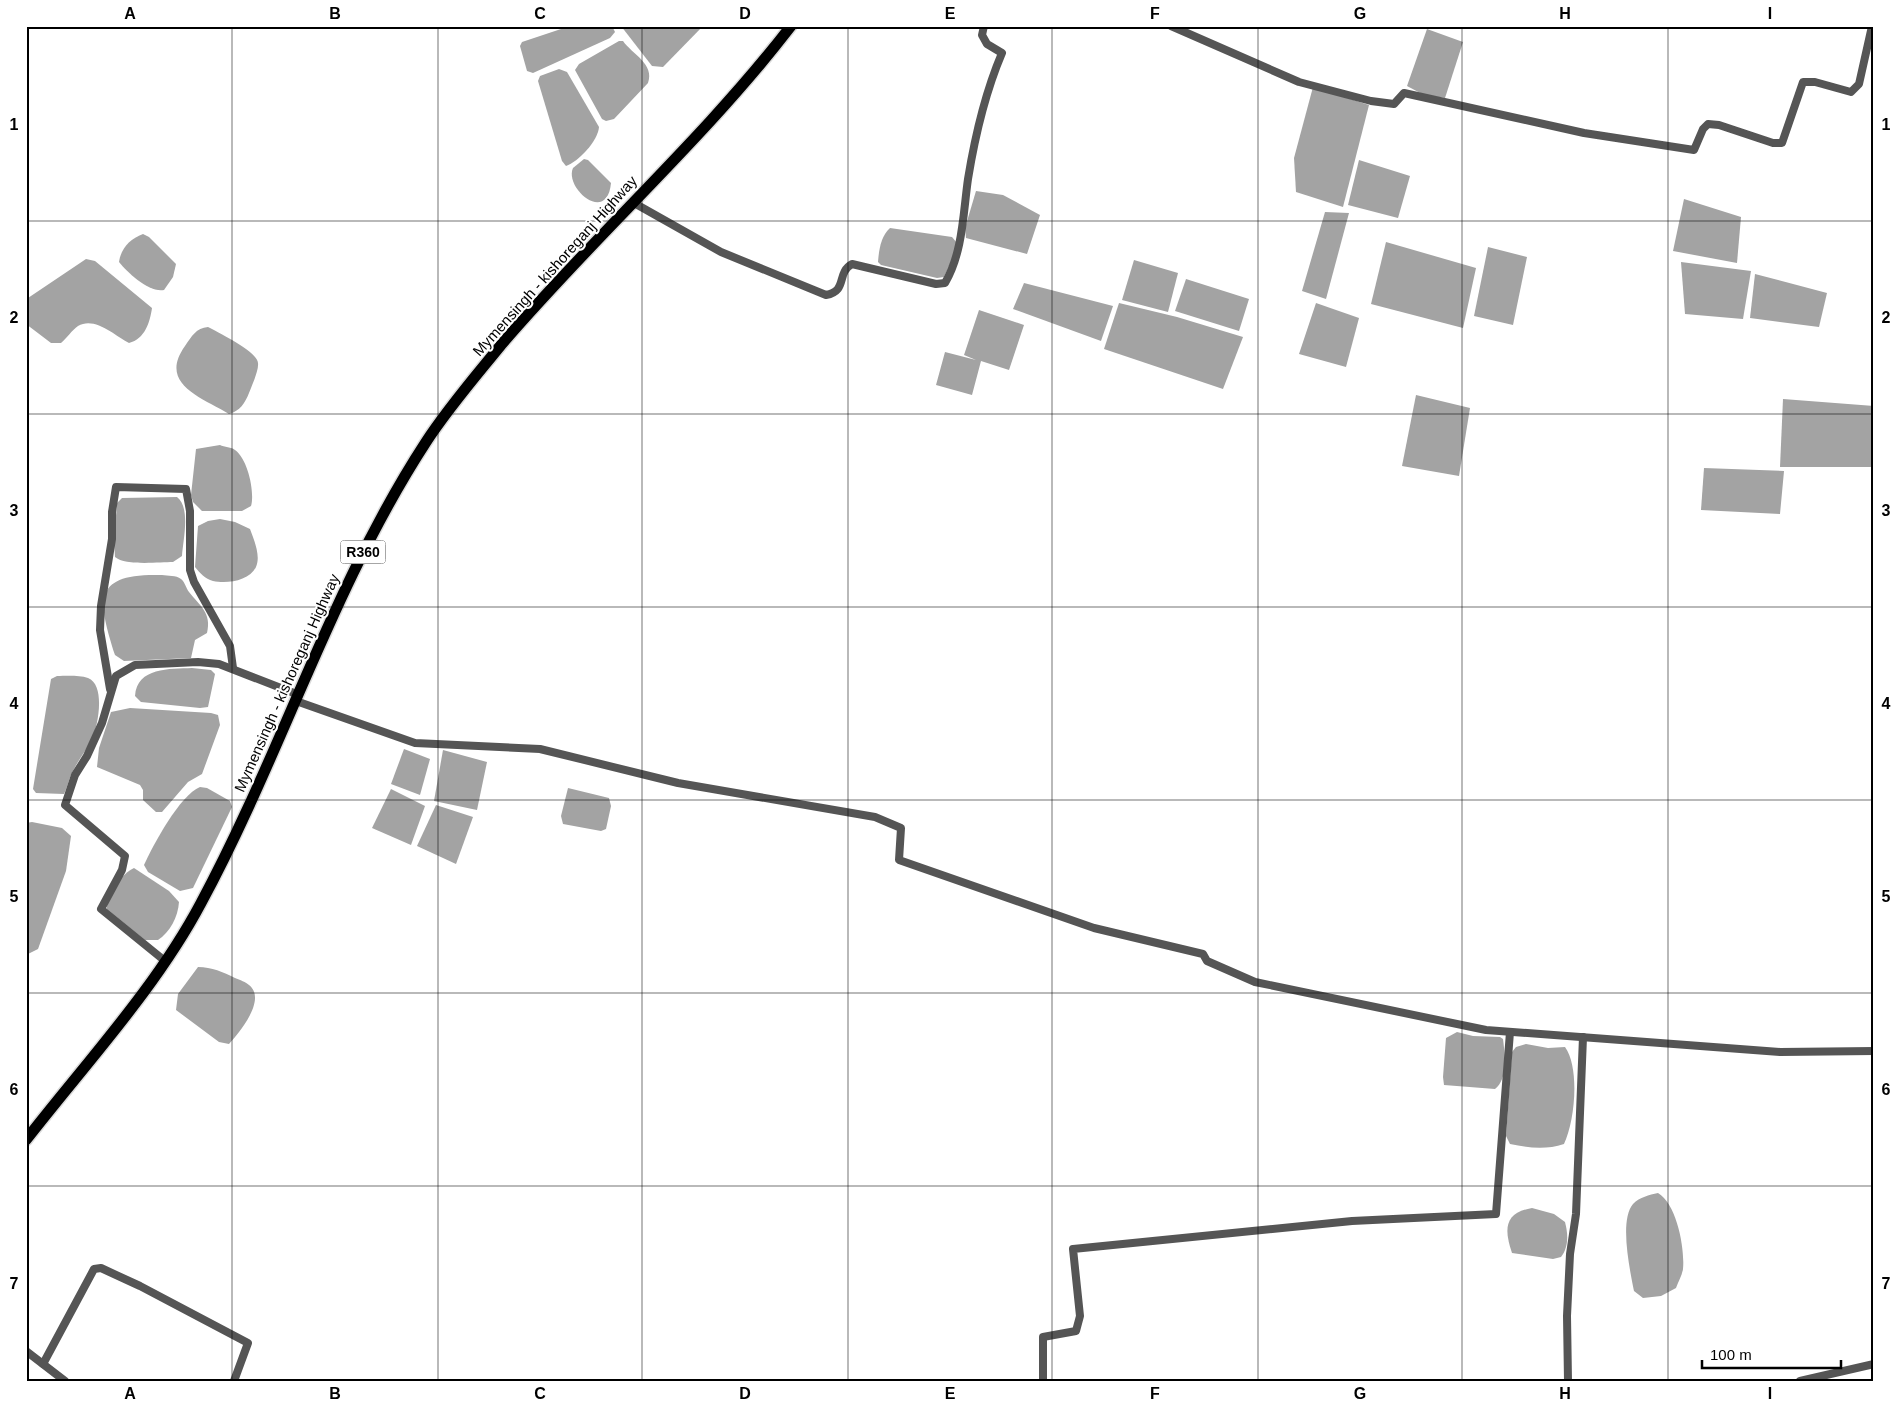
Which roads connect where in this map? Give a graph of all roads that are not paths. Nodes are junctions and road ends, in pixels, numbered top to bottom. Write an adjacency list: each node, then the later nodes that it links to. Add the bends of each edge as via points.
1 (791, 26): 5 (main road, Mymensingh - kishoreganj Highway / R360, via 746,82)
2 (984, 26): 5 (street, via 982,35 987,44 1002,53 986,93 969,176 957,260 945,283 936,284 852,264 838,290 826,295 721,252)
3 (1171, 26): 4 (street, via 1299,82 1371,101 1394,104 1404,93 1584,133 1694,150 1708,124 1782,143 1803,82 1854,91 1859,84)
4 (1872, 26)
5 (634, 203): 8 (main road, Mymensingh - kishoreganj Highway / R360, via 535,306 428,438 371,535)
6 (233, 668): 7 (street, via 198,662 135,665 116,676); 7 (street, via 230,646 190,570 190,511 186,489 116,487 112,539 100,606 100,630); 8 (street)
7 (111, 691): 9 (street, via 102,723 65,805 125,856 122,870 101,909)
8 (297, 698): 9 (main road, Mymensingh - kishoreganj Highway / R360, via 200,906); 10 (street, via 415,744 540,748 678,783 875,817 901,828 899,860 1094,928 1203,954 1207,962 1255,982 1486,1030)
9 (165, 961): 13 (main road, Mymensingh - kishoreganj Highway / R360)
10 (1510, 1032): 11 (street); 19 (street, via 1496,1214 1352,1221 1073,1249 1080,1316 1076,1331 1043,1337)
11 (1583, 1037): 12 (street, via 1780,1052); 20 (street, via 1576,1214 1570,1254)
12 (1874, 1051)
13 (26, 1140)
14 (26, 1351): 15 (street)
15 (43, 1364): 17 (street); 18 (street, via 94,1269 100,1268 248,1343)
16 (1874, 1364): 21 (street)
17 (65, 1381)
18 (234, 1381)
19 (1043, 1381)
20 (1568, 1381)
21 (1800, 1381)

